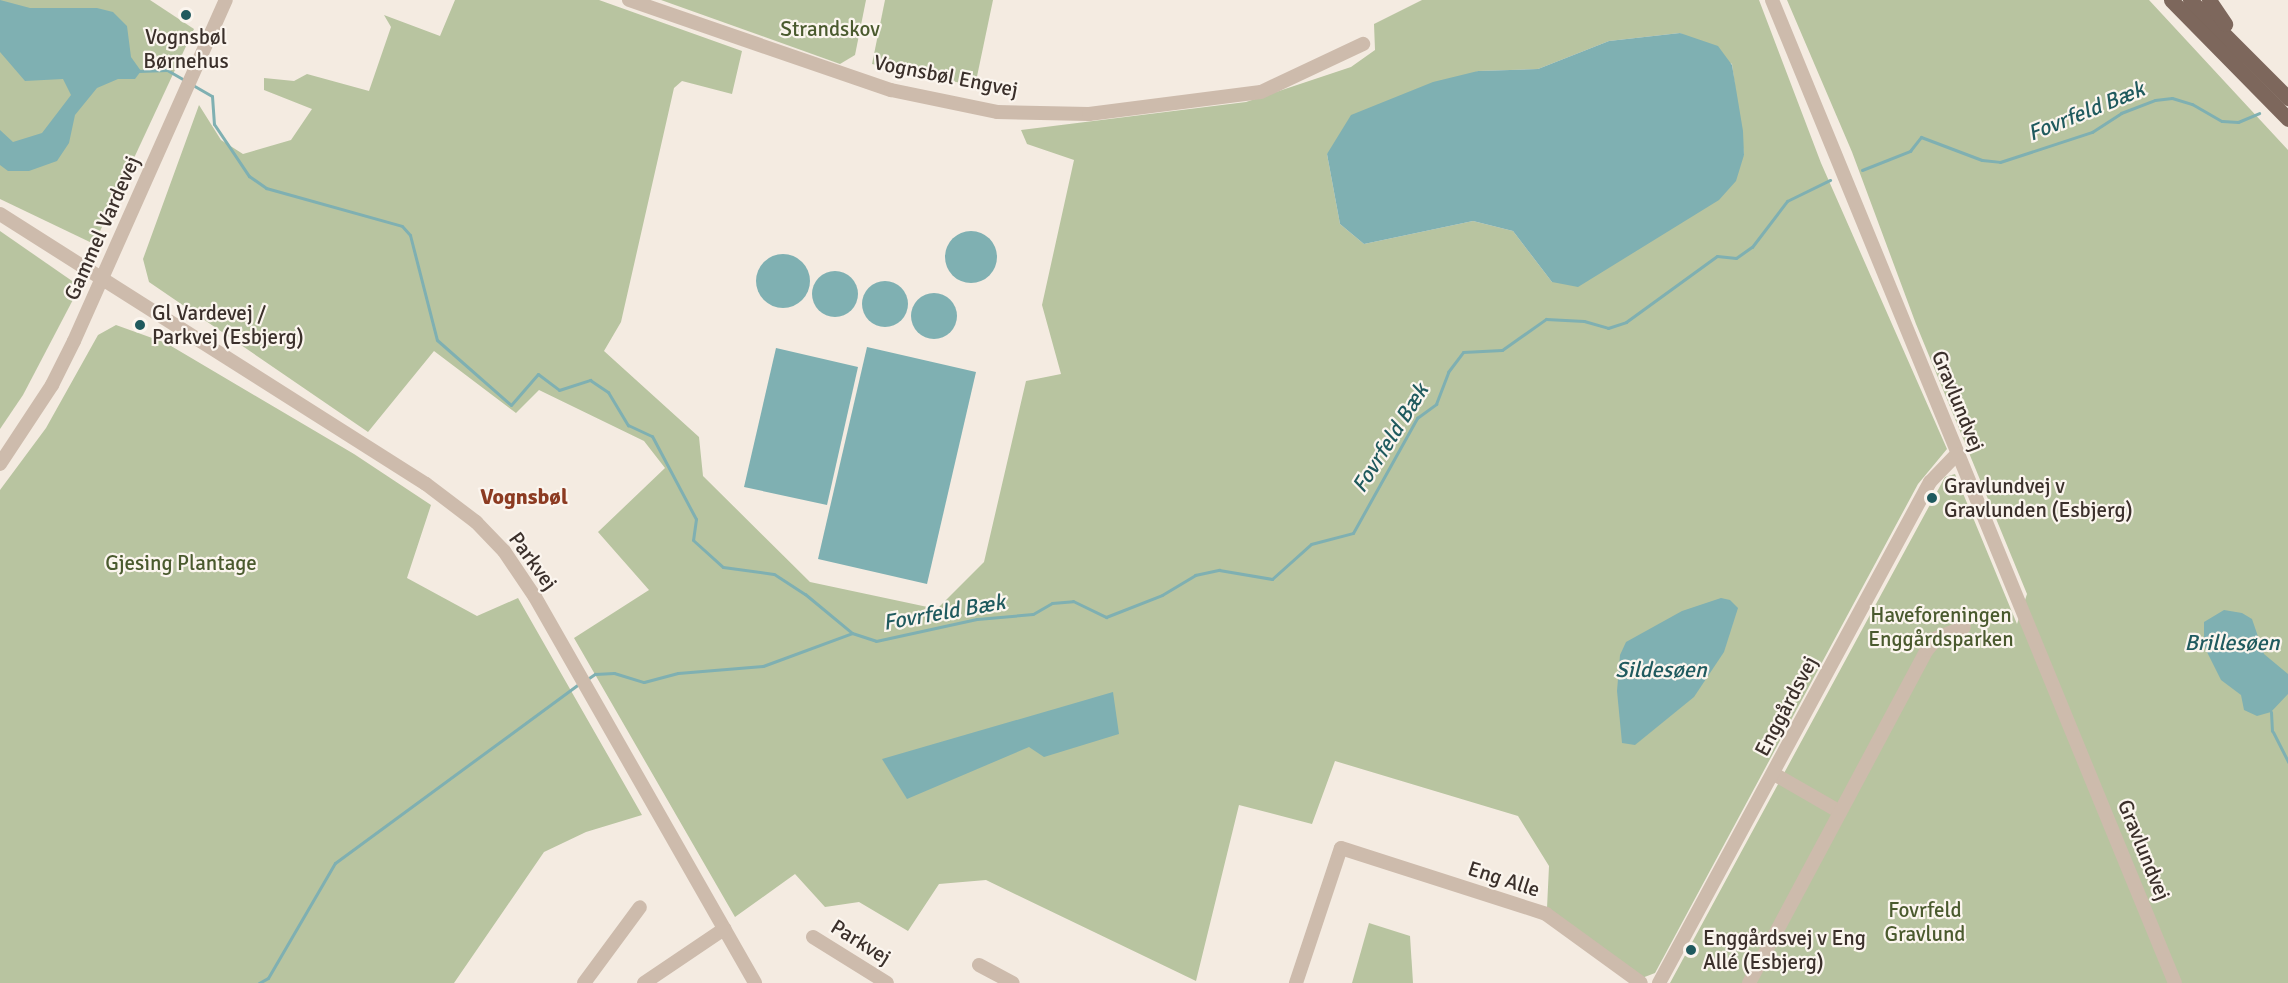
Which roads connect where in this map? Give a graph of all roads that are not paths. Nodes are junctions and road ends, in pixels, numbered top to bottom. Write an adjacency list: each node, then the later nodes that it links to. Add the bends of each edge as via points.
1 (226, 0): 11 (street, Gammel Vardevej)
2 (629, 0): 7 (street, Vognsbøl Engvej, via 891,90 997,112 1089,114 1261,92)
3 (1772, 0): 12 (street, Gravlundvej)
4 (2171, 0): 9 (main road)
5 (2190, 0): 8 (main road)
6 (2209, 0): 8 (main road, via 2240,43)
7 (1364, 44)
8 (2288, 97)
9 (2288, 119)
10 (0, 213): 11 (street, Parkvej)
11 (103, 279): 13 (street, Gammel Vardevej, via 52,385); 18 (street, Parkvej, via 444,496 504,551 576,667)
12 (1957, 454): 15 (street, Enggårdsvej, via 1930,482); 30 (street, Gravlundvej)
13 (0, 464)
14 (1964, 627): 16 (street, via 1938,638 1927,650)
15 (1774, 774): 16 (street); 21 (street, Enggårdsvej)
16 (1840, 812): 29 (street)
17 (640, 908): 22 (street)
18 (724, 929): 23 (street); 24 (street, Parkvej)
19 (813, 937): 25 (street, Parkvej)
20 (979, 965): 26 (street)
21 (1661, 980)
22 (584, 983)
23 (644, 983)
24 (755, 983)
25 (887, 983)
26 (1013, 983)
27 (1296, 983): 28 (street, Eng Alle, via 1338,849 1546,914)
28 (1641, 983)
29 (1749, 983)
30 (2175, 983)

